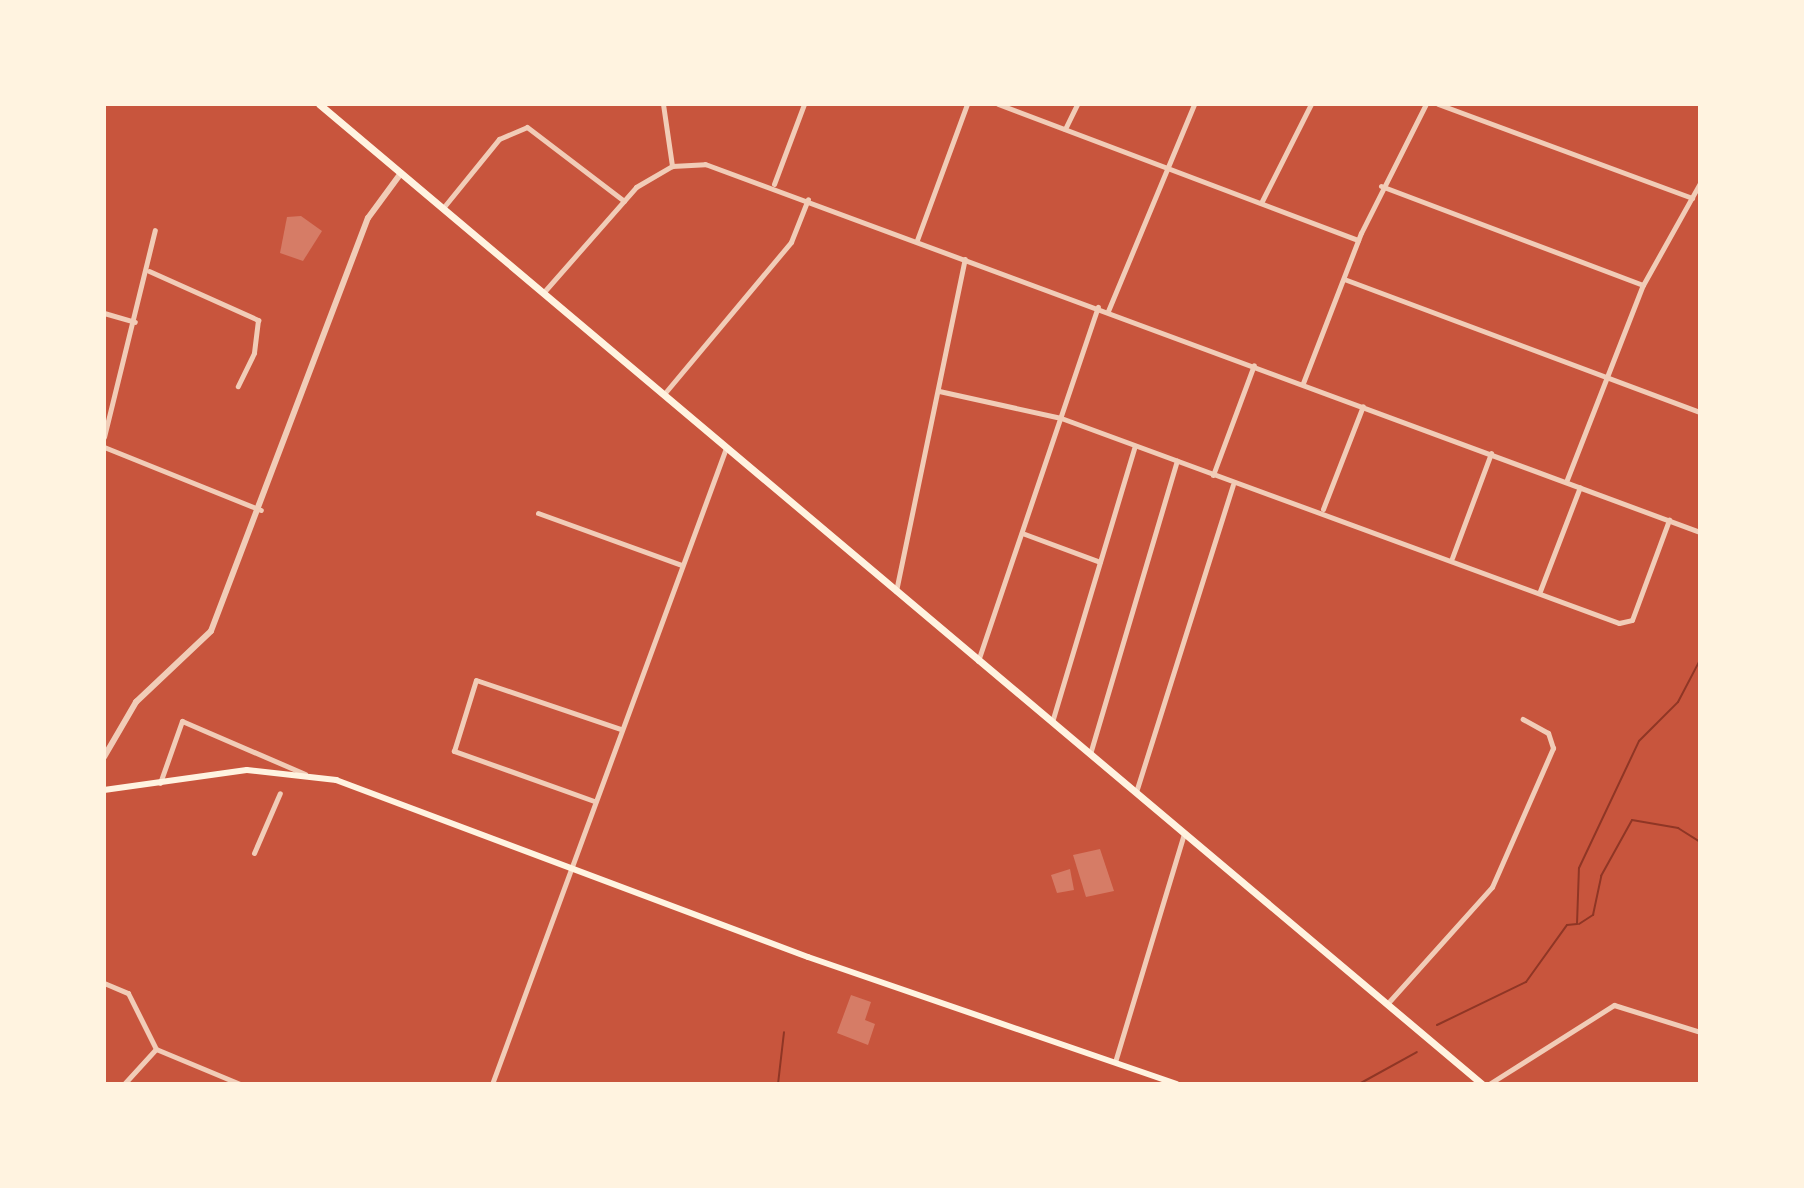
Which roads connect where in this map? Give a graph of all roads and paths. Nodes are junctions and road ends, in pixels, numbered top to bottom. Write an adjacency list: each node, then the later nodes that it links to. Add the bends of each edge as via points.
1 (319, 104): 14 (main road)
2 (663, 104): 12 (street)
3 (804, 104): 16 (street)
4 (967, 104): 24 (street)
5 (998, 104): 11 (street)
6 (1077, 104): 11 (street)
7 (1194, 104): 13 (street)
8 (1311, 104): 21 (street)
9 (1426, 104): 17 (street)
10 (1438, 104): 18 (street)
11 (1065, 129): 13 (street)
12 (672, 166): 16 (street, via 705,164); 20 (street)
13 (1164, 167): 21 (street); 32 (street)
14 (401, 173): 22 (main road); 55 (street, via 368,218)
15 (1700, 183): 18 (street)
16 (774, 184): 19 (street)
17 (1381, 186): 25 (street); 29 (street)
18 (1692, 198): 29 (street)
19 (808, 199): 24 (street); 40 (street, via 791,242)
20 (624, 201): 22 (street, via 527,127 499,139); 30 (street)
21 (1261, 203): 25 (street)
22 (443, 208): 30 (main road)
23 (155, 230): 27 (street)
24 (917, 240): 26 (street)
25 (1358, 240): 28 (street)
26 (965, 259): 31 (street); 39 (street)
27 (149, 271): 34 (street); 38 (street, via 258,320 254,353)
28 (1344, 279): 36 (street); 37 (street)
29 (1643, 285): 36 (street)
30 (543, 293): 40 (main road)
31 (1098, 307): 32 (street); 43 (street)
32 (1108, 311): 35 (street)
33 (104, 313): 34 (street)
34 (135, 322): 44 (street)
35 (1254, 365): 37 (street); 50 (street)
36 (1604, 376): 42 (street); 51 (street)
37 (1303, 383): 41 (street)
38 (238, 386)
39 (939, 391): 43 (street); 64 (street)
40 (663, 395): 47 (main road)
41 (1363, 406): 48 (street); 54 (street)
42 (1700, 412)
43 (1061, 418): 45 (street); 59 (street)
44 (104, 437)
45 (1135, 446): 49 (street); 61 (street)
46 (104, 447): 55 (street)
47 (726, 448): 62 (street); 64 (main road)
48 (1491, 453): 51 (street); 60 (street)
49 (1177, 461): 50 (street); 69 (street)
50 (1213, 475): 52 (street)
51 (1566, 482): 53 (street)
52 (1233, 485): 54 (street); 74 (street)
53 (1580, 487): 57 (street); 63 (street)
54 (1323, 509): 60 (street)
55 (261, 510): 70 (street, via 211,631 136,702)
56 (538, 513): 62 (street)
57 (1669, 520): 58 (street); 63 (street, via 1626,623)
58 (1700, 532)
59 (1022, 533): 61 (street); 65 (street)
60 (1452, 558): 63 (street)
61 (1100, 562): 67 (street)
62 (682, 565): 68 (street)
63 (1540, 591)
64 (896, 592): 65 (main road)
65 (978, 662): 67 (main road)
66 (1523, 719): 81 (street, via 1548,733 1553,748 1492,887)
67 (1052, 723): 69 (main road)
68 (621, 729): 76 (street); 76 (street, via 483,677 467,705 454,751)
69 (1090, 754): 74 (main road)
70 (104, 757)
71 (305, 774): 72 (main road, via 247,770); 72 (street, via 182,721); 79 (main road)
72 (159, 784): 73 (main road)
73 (104, 790)
74 (1136, 792): 77 (main road)
75 (280, 793): 78 (street)
76 (594, 801): 79 (street)
77 (1185, 833): 81 (main road); 84 (street)
78 (254, 853)
79 (569, 868): 84 (main road); 88 (street)
80 (104, 983): 83 (street, via 128,993)
81 (1387, 1004): 90 (main road)
82 (1700, 1032): 91 (street, via 1614,1005)
83 (156, 1049): 85 (street); 86 (street)
84 (1115, 1062): 89 (main road)
85 (227, 1082): 87 (street)
86 (124, 1084)
87 (240, 1084)
88 (492, 1084)
89 (1177, 1084)
90 (1482, 1084)
91 (1489, 1084)

